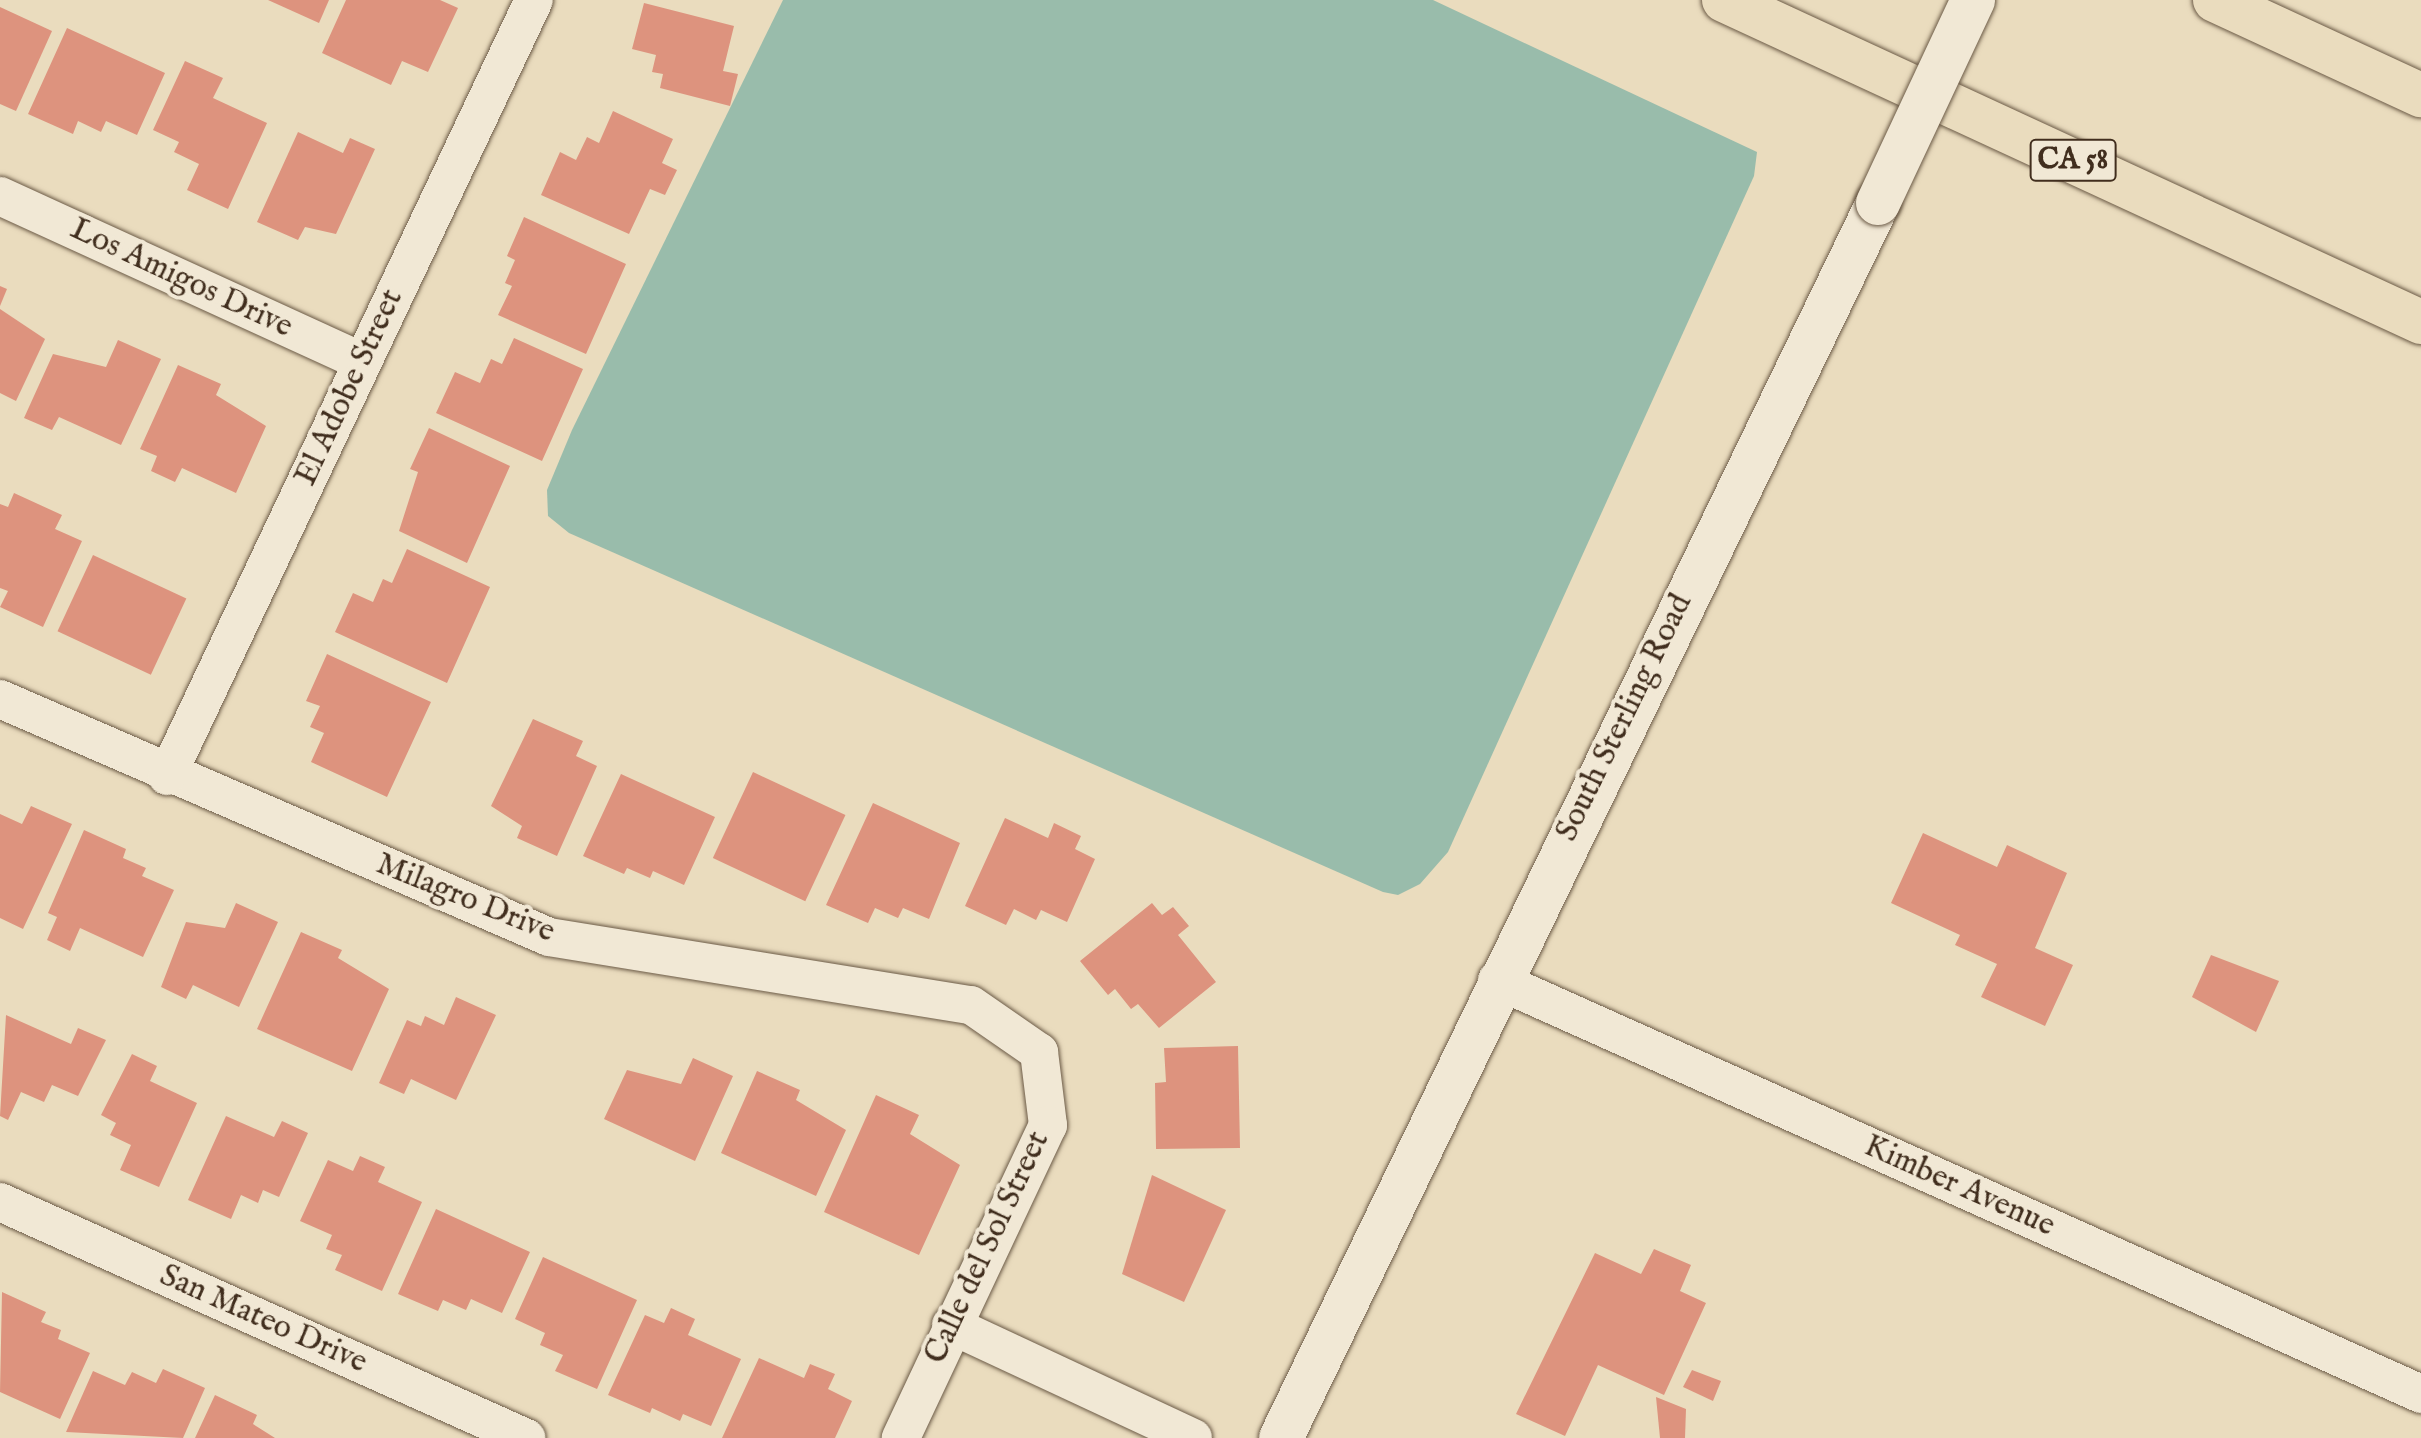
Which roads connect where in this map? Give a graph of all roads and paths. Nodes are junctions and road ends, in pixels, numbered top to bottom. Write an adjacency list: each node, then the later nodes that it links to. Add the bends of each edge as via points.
1 (534, 0): 8 (street, El Adobe Street)
2 (1724, 0): 7 (highway, CA 58)
3 (1973, 0): 11 (street, South Sterling Road, bridge)
4 (2215, 0): 5 (highway)
5 (2421, 95)
6 (0, 196): 8 (street, Los Amigos Drive)
7 (2421, 322)
8 (362, 362): 10 (street, El Adobe Street)
9 (0, 699): 10 (street, Milagro Drive)
10 (167, 776): 12 (street, Milagro Drive, via 549,937 971,1005)
11 (1497, 980): 15 (street, Kimber Avenue); 19 (street, South Sterling Road)
12 (1039, 1052): 14 (street, Calle del Sol Street, via 1048,1125)
13 (0, 1202): 16 (street, San Mateo Drive)
14 (951, 1325): 17 (street, Calle del Sol Street); 18 (street)
15 (2421, 1394)
16 (526, 1438)
17 (901, 1438)
18 (1193, 1438)
19 (1281, 1438)

